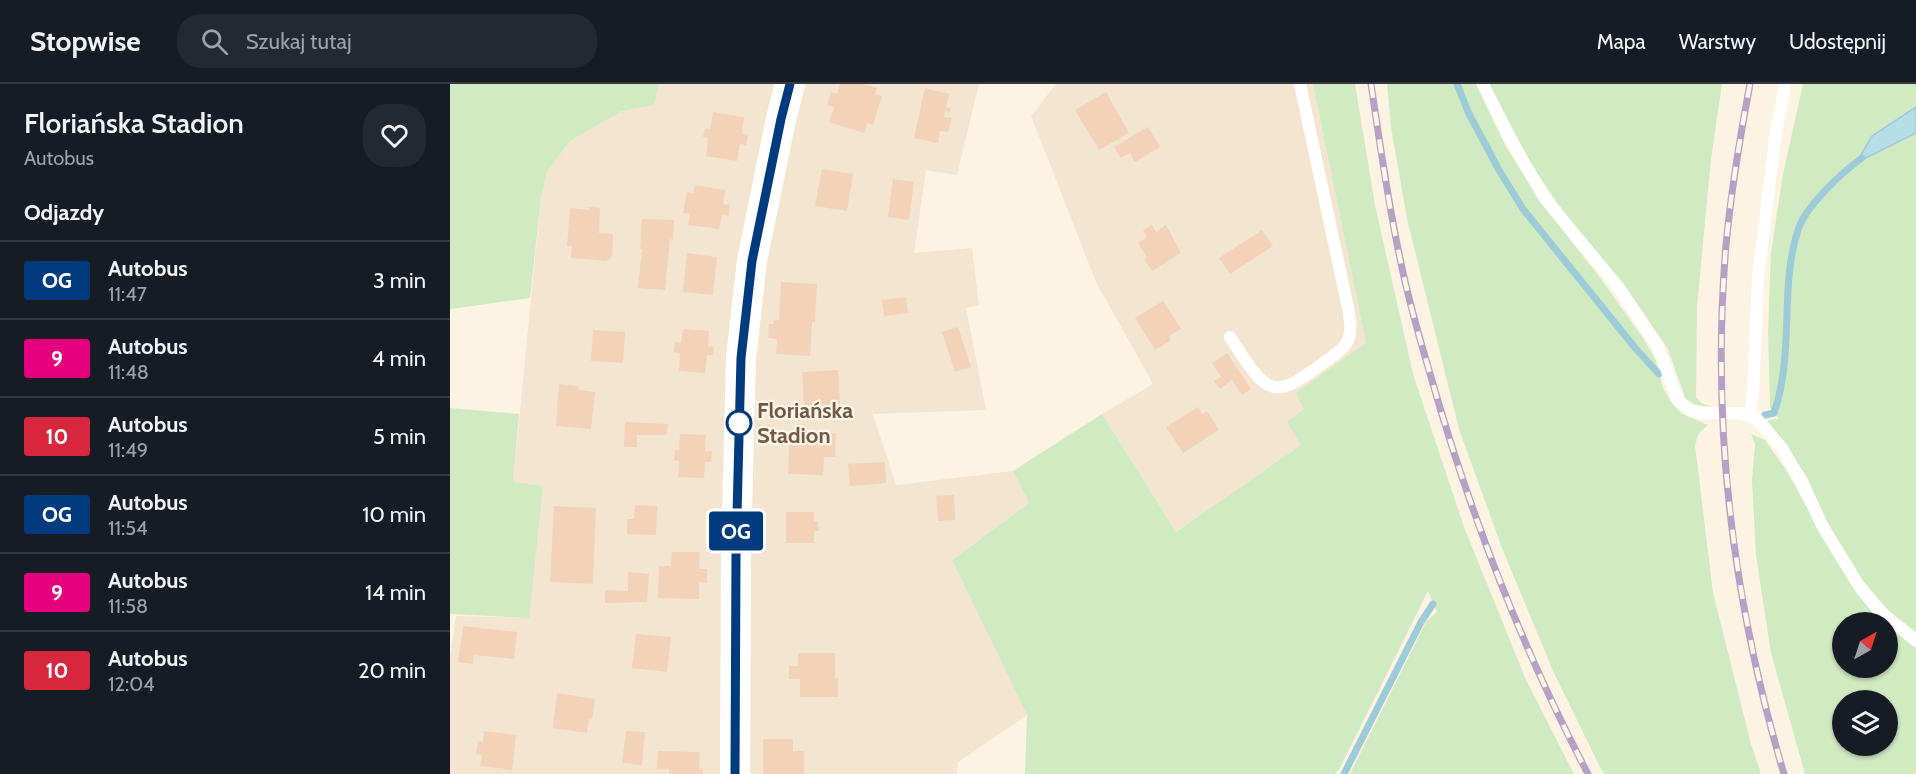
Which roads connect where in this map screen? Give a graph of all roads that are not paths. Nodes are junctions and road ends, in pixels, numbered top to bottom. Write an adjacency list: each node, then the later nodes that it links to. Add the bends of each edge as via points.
1 (790, 84): 8 (street, via 752,261 741,358)
2 (1300, 84): 5 (lane, via 1351,330 1340,350 1292,384 1276,387 1264,382)
3 (1483, 84): 7 (lane, via 1544,197 1618,287 1658,347 1678,401 1701,413 1740,412 1758,419 1782,448 1859,586 1878,610)
4 (1785, 84): 6 (lane, via 1758,278)
5 (1230, 337)
6 (1750, 412)
7 (1916, 641)
8 (735, 774)

